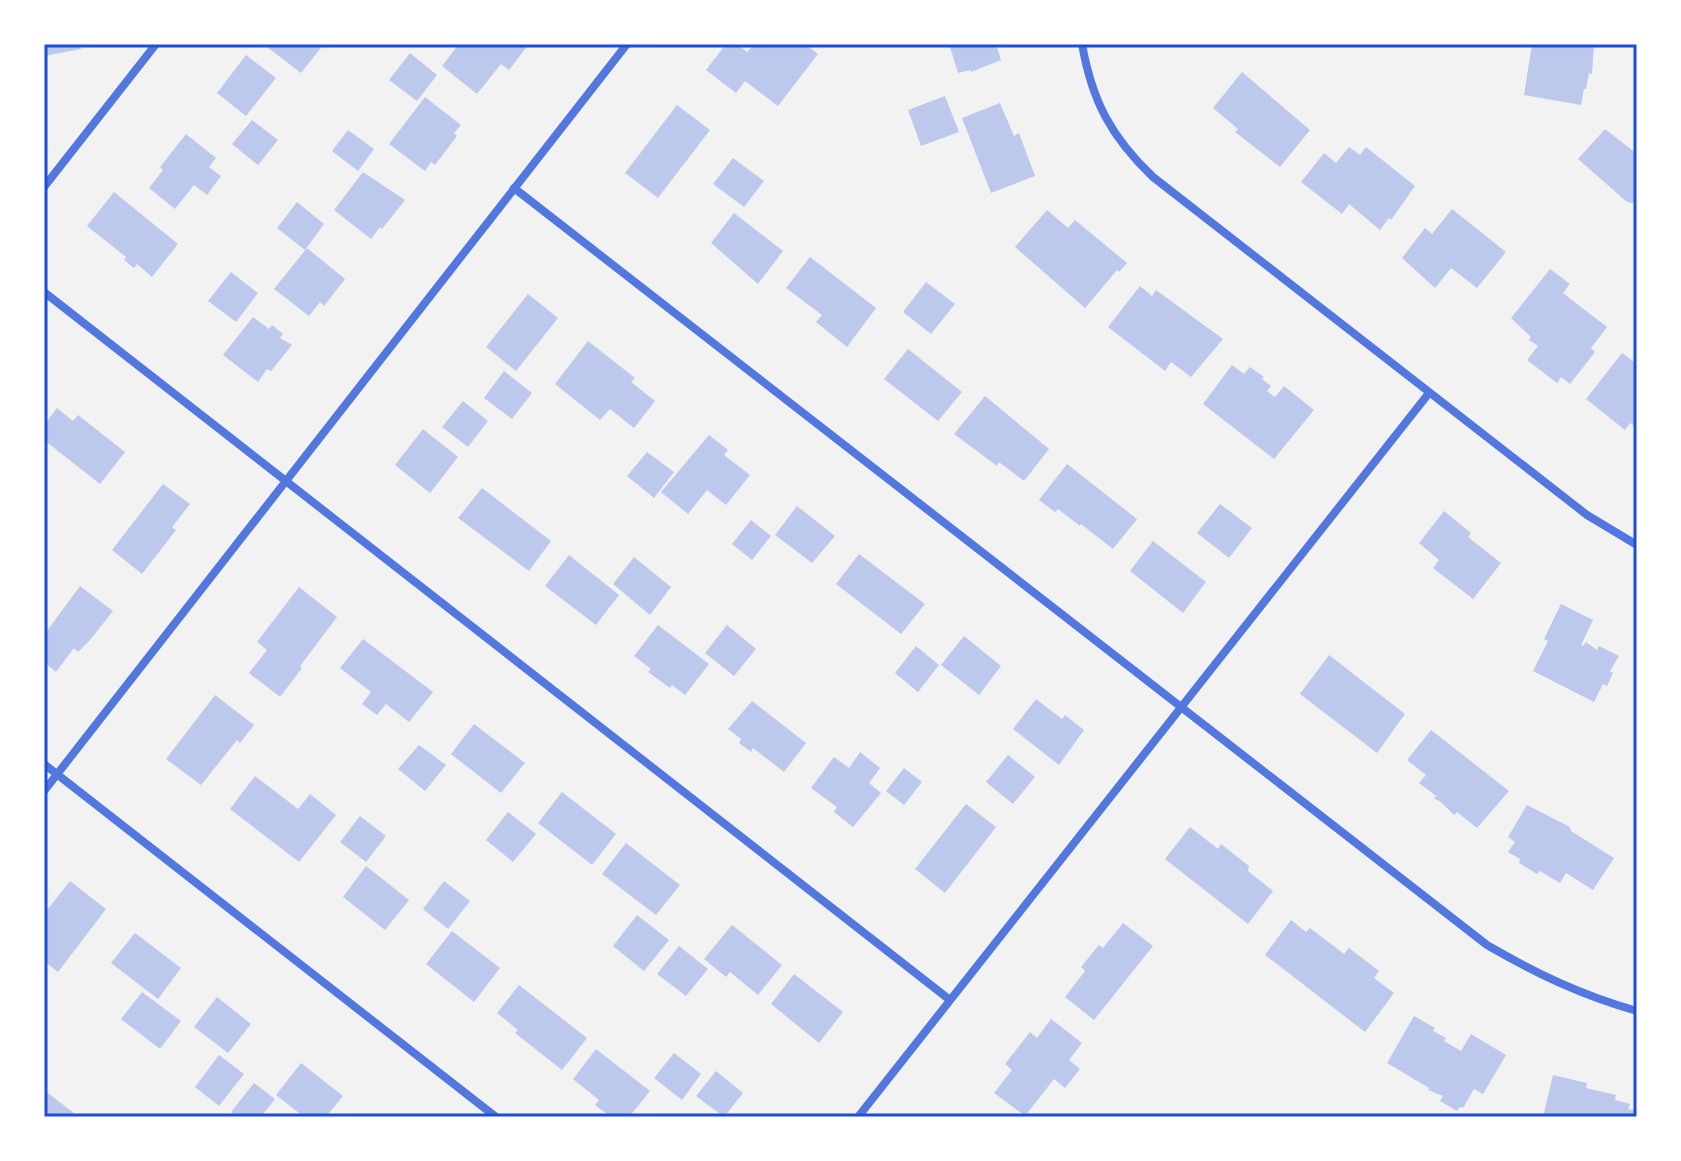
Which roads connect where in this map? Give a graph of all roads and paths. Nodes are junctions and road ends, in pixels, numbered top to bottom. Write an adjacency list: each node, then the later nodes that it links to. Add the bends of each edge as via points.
1 (156, 44): 4 (street)
2 (627, 44): 5 (street)
3 (1082, 44): 7 (street, via 1097,103 1130,154)
4 (44, 187)
5 (514, 188): 8 (street); 10 (street)
6 (44, 292): 8 (street)
7 (1429, 393): 9 (street, via 1587,515); 10 (street)
8 (285, 482): 12 (street); 14 (street)
9 (1637, 545)
10 (1180, 708): 14 (street); 15 (street, via 1487,945 1535,974)
11 (44, 764): 12 (street)
12 (57, 774): 13 (street); 16 (street)
13 (44, 791)
14 (950, 1000): 17 (street)
15 (1637, 1011)
16 (496, 1117)
17 (858, 1117)

